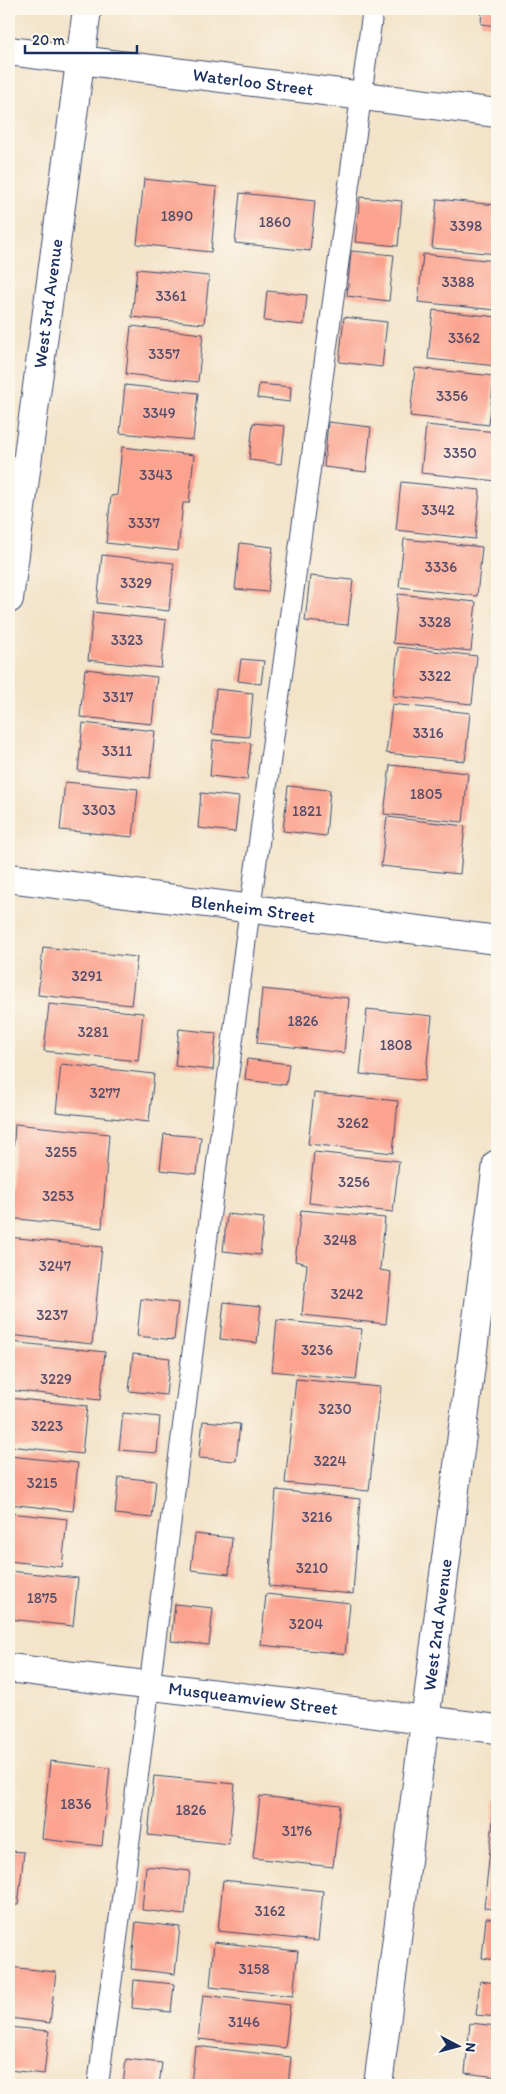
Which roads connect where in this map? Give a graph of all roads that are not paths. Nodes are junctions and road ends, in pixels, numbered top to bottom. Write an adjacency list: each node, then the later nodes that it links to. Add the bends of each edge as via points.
1 (86, 9): 4 (street, West 3rd Avenue)
2 (373, 9): 5 (lane)
3 (9, 51): 4 (street, Waterloo Street)
4 (80, 60): 5 (street, Waterloo Street); 7 (street, West 3rd Avenue)
5 (361, 96): 6 (street, Waterloo Street); 9 (lane)
6 (497, 113)
7 (9, 599)
8 (9, 878): 9 (street, Blenheim Street)
9 (250, 908): 10 (street, Blenheim Street); 13 (lane)
10 (497, 940)
11 (497, 1164): 14 (street, West 2nd Avenue)
12 (9, 1668): 13 (street, Musqueamview Street)
13 (149, 1685): 14 (street, Musqueamview Street); 16 (lane)
14 (426, 1721): 15 (street, Musqueamview Street); 17 (street, West 2nd Avenue)
15 (497, 1729)
16 (98, 2085)
17 (378, 2085)

